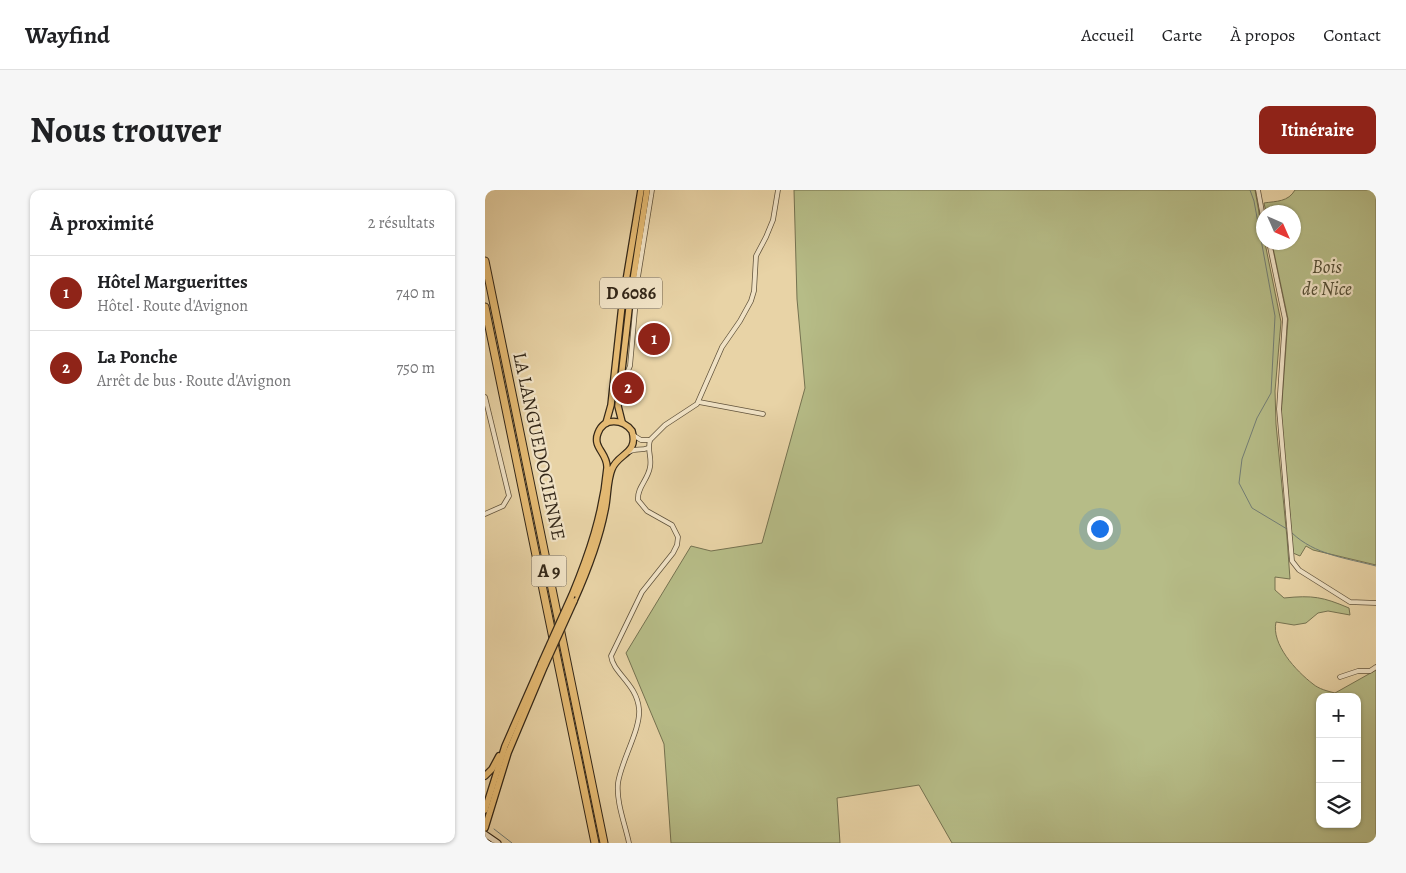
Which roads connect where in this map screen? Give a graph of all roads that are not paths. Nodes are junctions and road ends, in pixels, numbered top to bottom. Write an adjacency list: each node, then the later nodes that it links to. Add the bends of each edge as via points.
1 (641, 190): 15 (main road, D 6086)
2 (647, 190): 10 (main road, D 6086)
3 (651, 190): 10 (street, via 637,277 630,366)
4 (777, 190): 12 (street, via 773,220 756,253 751,301 722,347)
5 (1258, 190): 6 (street)
6 (1261, 205)
7 (1271, 250): 23 (street, via 1285,320 1279,409 1293,562 1299,570 1350,602)
8 (485, 262): 34 (highway, LA LANGUEDOCIENNE / A 9)
9 (485, 306): 33 (highway, LA LANGUEDOCIENNE / A 9)
10 (619, 394): 14 (main road, D 6086)
11 (485, 397): 21 (street, via 509,495 503,506)
12 (699, 402): 13 (street); 17 (street)
13 (763, 414)
14 (622, 422): 15 (main road); 16 (main road)
15 (606, 423): 20 (main road, via 597,438)
16 (633, 435): 17 (street, via 643,441); 19 (main road, via 633,444)
17 (650, 440): 18 (street)
18 (647, 448): 19 (street); 35 (street, via 651,465 639,489 638,500 647,511 672,525 678,540 673,553 636,603 611,656 635,692 639,709 618,784)
19 (627, 453): 20 (main road, via 612,458); 22 (main road, via 611,470 599,534)
20 (603, 454): 22 (main road, via 607,465 600,513)
21 (485, 514)
22 (573, 598): 24 (main road, bridge)
23 (1376, 603)
24 (543, 664): 27 (main road); 30 (main road, via 508,753)
25 (1376, 667): 26 (street)
26 (1340, 677)
27 (514, 722): 28 (main road, via 496,762); 29 (main road)
28 (485, 776)
29 (485, 810)
30 (485, 828)
31 (485, 834): 32 (main road)
32 (497, 843)
33 (595, 843)
34 (603, 843)
35 (629, 843)

